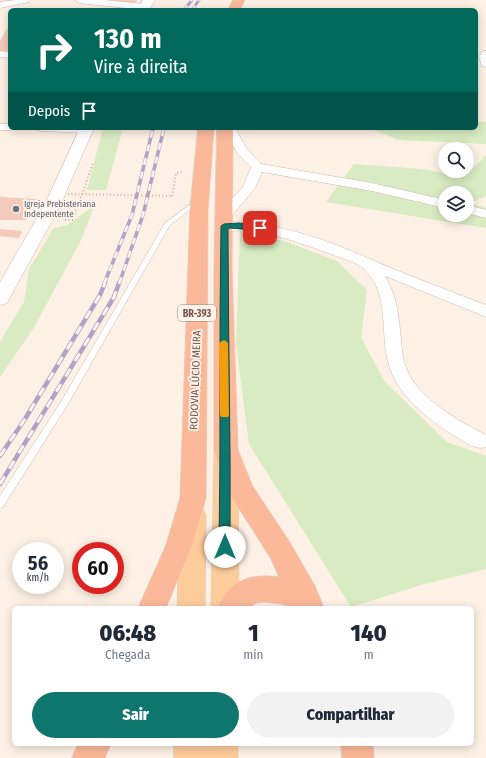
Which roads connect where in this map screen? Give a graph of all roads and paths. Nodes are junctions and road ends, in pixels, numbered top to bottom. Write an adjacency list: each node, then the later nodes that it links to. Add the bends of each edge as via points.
1 (26, 0): 3 (street)
2 (79, 0): 4 (street)
3 (0, 5)
4 (146, 6)
5 (486, 54): 6 (street)
6 (486, 64)
7 (87, 130): 20 (street, via 52,206)
8 (206, 130): 14 (highway, RODOVIA LÚCIO MEIRA / BR-393)
9 (225, 130): 18 (highway, BR-393)
10 (230, 130): 11 (street, via 242,151)
11 (257, 167): 15 (street, via 372,187); 18 (street, via 249,188)
12 (68, 194): 13 (path, bridge)
13 (172, 196)
14 (200, 200): 24 (highway, RODOVIA LÚCIO MEIRA / BR-393); 25 (lane, via 167,224 65,402)
15 (438, 202)
16 (474, 211): 17 (street)
17 (486, 214)
18 (225, 221): 19 (street, via 293,236); 23 (highway, BR-393)
19 (365, 263): 21 (street); 22 (street, via 381,280 389,303 394,352 401,375 419,400 446,422)
20 (0, 298)
21 (486, 311)
22 (481, 441)
23 (226, 450): 26 (highway, via 242,491 280,550); 29 (main road, BR-393)
24 (193, 498): 27 (highway, via 179,545); 28 (main road, RODOVIA LÚCIO MEIRA / BR-393)
25 (0, 504)
26 (308, 602): 30 (highway, via 270,589 252,590 242,595)
27 (153, 606)
28 (191, 606)
29 (225, 606)
30 (234, 606)
31 (94, 746): 35 (highway)
32 (190, 746): 36 (main road)
33 (222, 746): 37 (main road)
34 (357, 746): 38 (highway)
35 (88, 758)
36 (190, 758)
37 (222, 758)
38 (358, 758)

